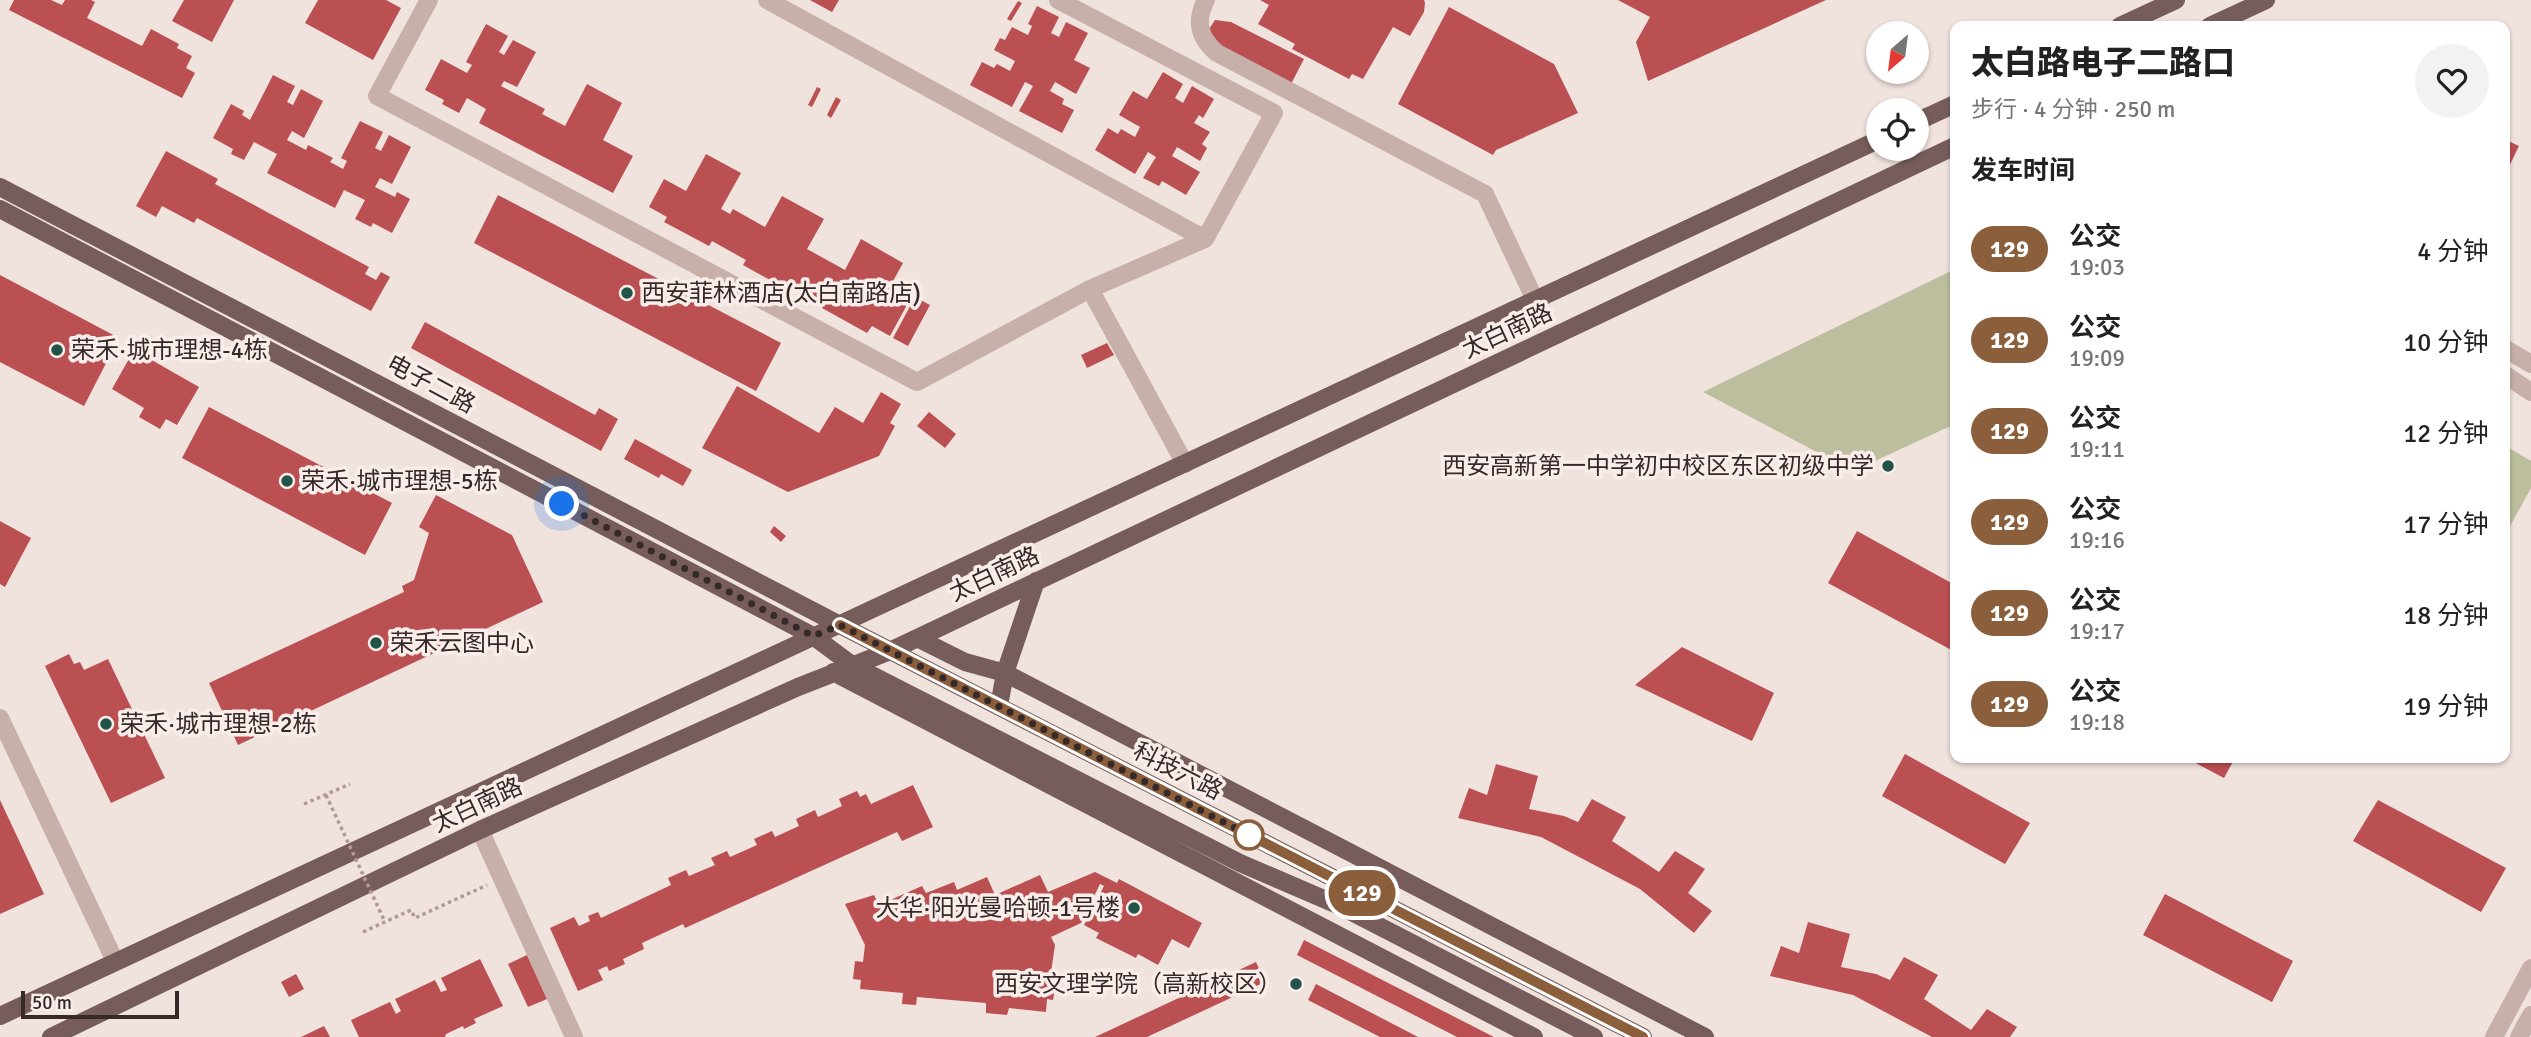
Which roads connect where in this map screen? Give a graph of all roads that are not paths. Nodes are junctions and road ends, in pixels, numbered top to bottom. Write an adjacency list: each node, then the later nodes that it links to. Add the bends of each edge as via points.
1 (429, 0): 16 (street, via 377,96 917,382)
2 (767, 0): 15 (street)
3 (1058, 0): 15 (street, via 1274,113)
4 (1206, 0): 17 (street, via 1198,26 1204,43 1217,53 1485,194)
5 (2176, 0): 7 (main road)
6 (2254, 3): 8 (main road)
7 (2131, 21)
8 (2220, 21)
9 (1950, 106): 10 (main road)
10 (1929, 116)
11 (1866, 146): 17 (main road, 太白南路)
12 (1950, 148): 23 (main road, 太白南路)
13 (0, 187): 24 (main road, 电子二路)
14 (0, 209): 25 (main road, 电子二路)
15 (1205, 239): 16 (street)
16 (1090, 289): 22 (street)
17 (1535, 300): 22 (main road, 太白南路)
18 (2510, 352): 19 (street)
19 (2531, 364)
20 (2510, 378): 21 (street)
21 (2531, 392)
22 (1185, 464): 24 (main road, 太白南路)
23 (1036, 581): 26 (main road, 太白南路); 30 (main road)
24 (840, 625): 25 (main road, 太白南路); 27 (main road, 科技六路)
25 (813, 636): 28 (main road); 34 (main road, 太白南路)
26 (917, 638): 27 (main road, 太白南路); 30 (main road, via 965,662)
27 (890, 651): 28 (main road, 太白南路); 31 (main road, 科技六路)
28 (852, 665): 29 (main road, 太白南路); 41 (main road)
29 (833, 672): 33 (main road, 太白南路); 40 (main road)
30 (1005, 673): 31 (main road); 43 (main road)
31 (999, 706): 42 (main road, 科技六路)
32 (0, 718): 34 (street)
33 (480, 830): 38 (main road, 太白南路); 39 (street)
34 (115, 961): 37 (main road, 太白南路)
35 (2531, 968): 44 (street)
36 (2531, 1015): 45 (street)
37 (0, 1016)
38 (51, 1037)
39 (574, 1037)
40 (1534, 1037)
41 (1594, 1037)
42 (1643, 1037)
43 (1705, 1037)
44 (2494, 1037)
45 (2519, 1037)

